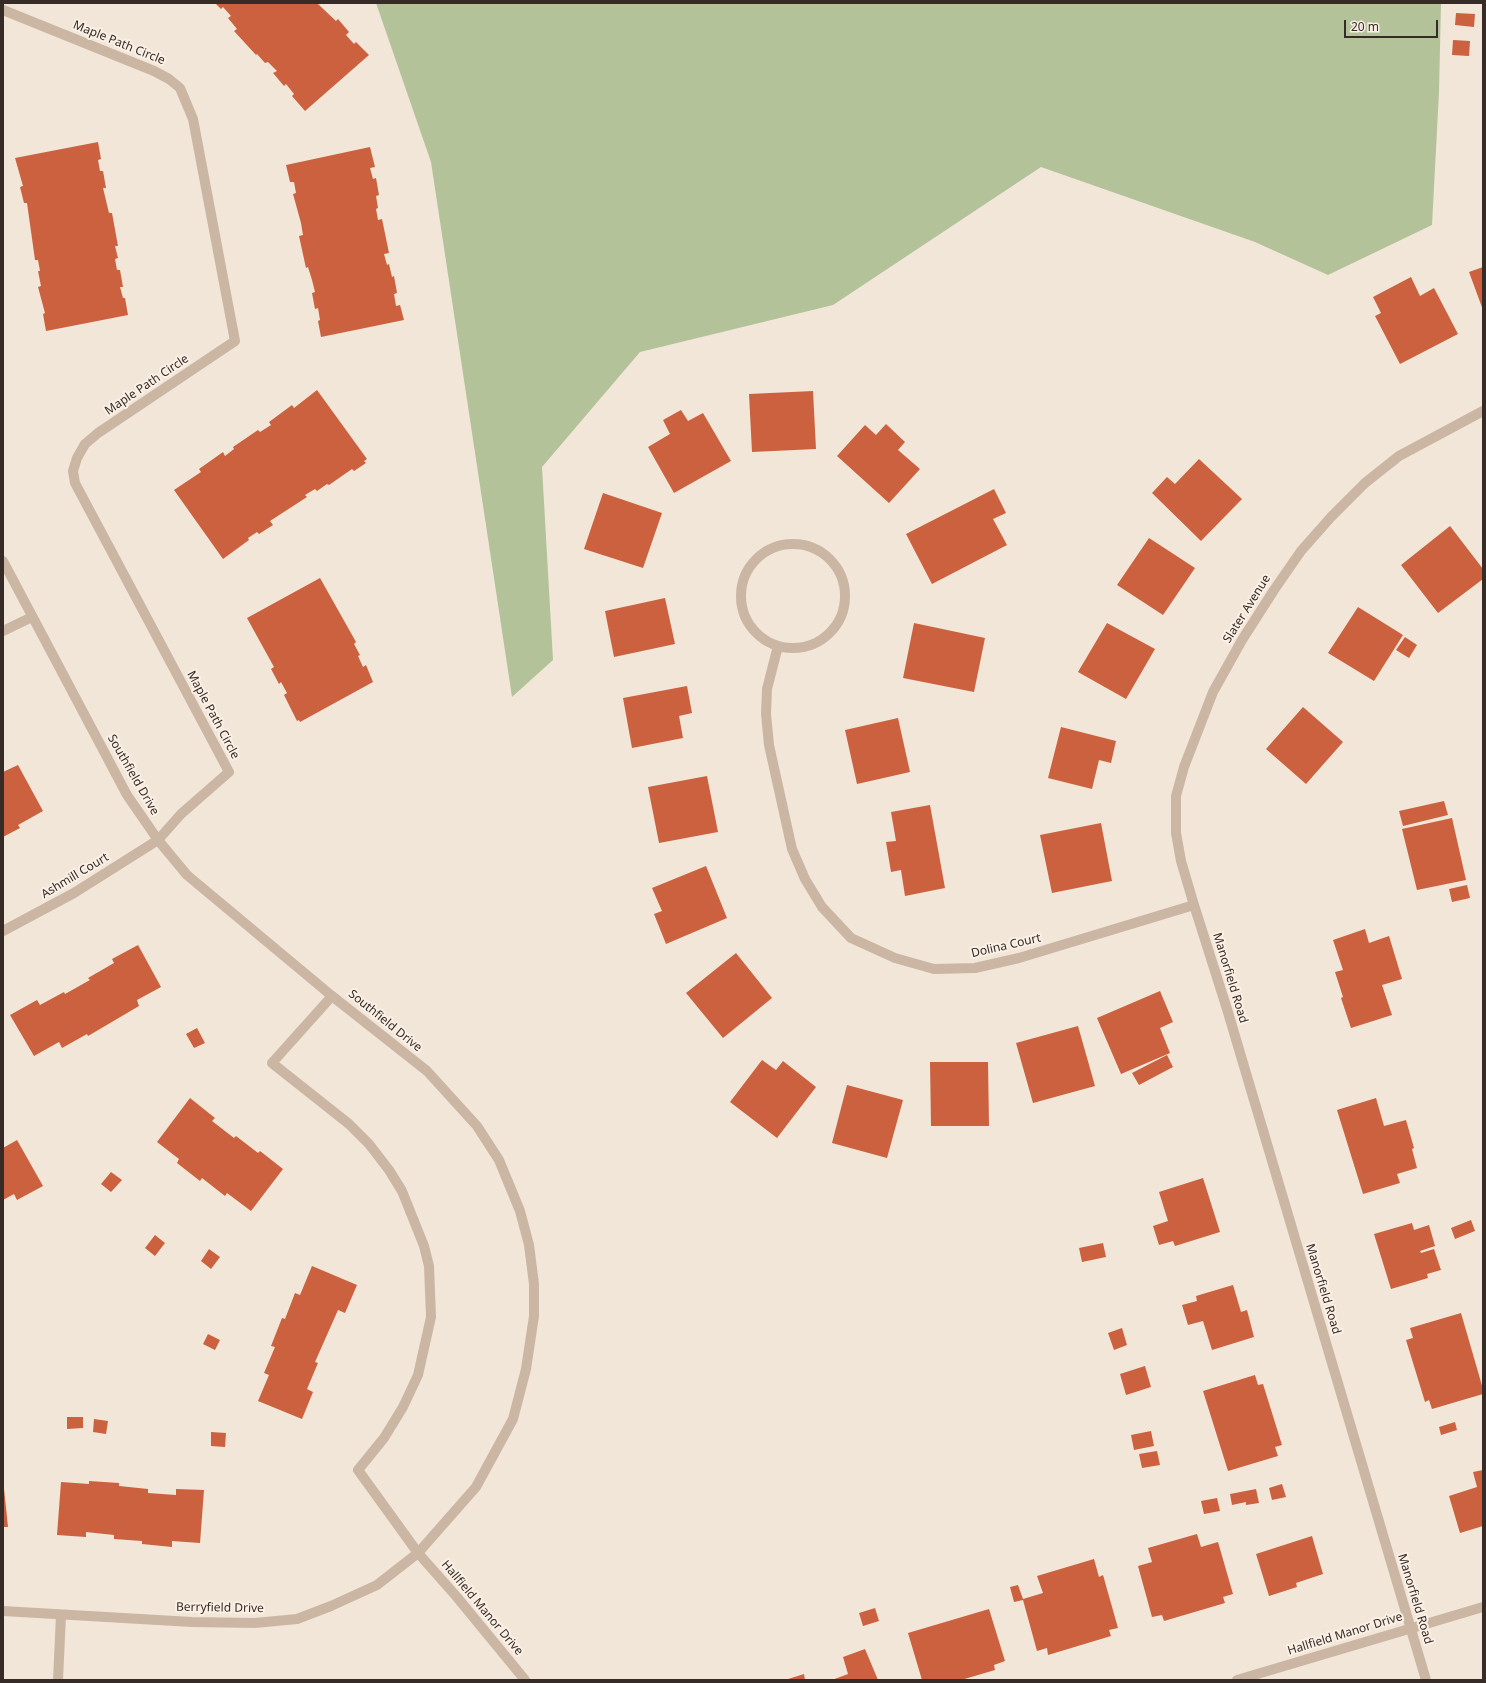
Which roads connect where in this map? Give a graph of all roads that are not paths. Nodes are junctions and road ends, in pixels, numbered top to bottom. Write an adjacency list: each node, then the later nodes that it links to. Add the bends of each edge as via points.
1 (3, 10): 7 (street, Maple Path Circle, via 154,72 180,88 193,119 234,334 235,341 85,444 73,471 75,483 228,772 181,814)
2 (1483, 411): 8 (street, Slater Avenue, via 1399,456 1365,483 1301,551 1242,640 1213,692 1184,767 1176,796 1176,834 1181,862)
3 (3, 561): 4 (street, Southfield Drive)
4 (32, 617): 5 (street); 7 (street, Southfield Drive, via 127,795)
5 (3, 632)
6 (778, 646): 6 (street, via 800,648 821,640 837,625 845,605 845,583 835,563 818,549 797,543 775,546 756,558 744,576 740,597 746,619 759,636); 8 (street, Dolina Court, via 766,689 766,714 769,745 792,849 805,879 819,901 851,938 895,958 934,969 975,968 1019,958)
7 (158, 840): 9 (street, Ashmill Court, via 74,893); 10 (street, Southfield Drive, via 187,875)
8 (1194, 905): 15 (street, Manorfield Road)
9 (3, 931)
10 (332, 996): 11 (street, Southfield Drive, via 427,1071 477,1126 499,1160 520,1211 529,1245 534,1284 534,1316 526,1369 513,1419 476,1487); 11 (street, Hallfield Manor Drive, via 272,1064 349,1124 369,1144 390,1170 402,1191 424,1246 429,1266 431,1317 418,1375 404,1407 384,1438 358,1470)
11 (418, 1552): 14 (street, Berryfield Drive, via 377,1585 297,1619 255,1623 192,1622); 16 (street, Hallfield Manor Drive)
12 (1483, 1607): 15 (street, Hallfield Manor Drive)
13 (3, 1611): 14 (street, Berryfield Drive)
14 (61, 1615): 17 (street)
15 (1410, 1628): 18 (street, Hallfield Manor Drive); 19 (street, Manorfield Road)
16 (521, 1678)
17 (58, 1680)
18 (1236, 1680)
19 (1426, 1680)

